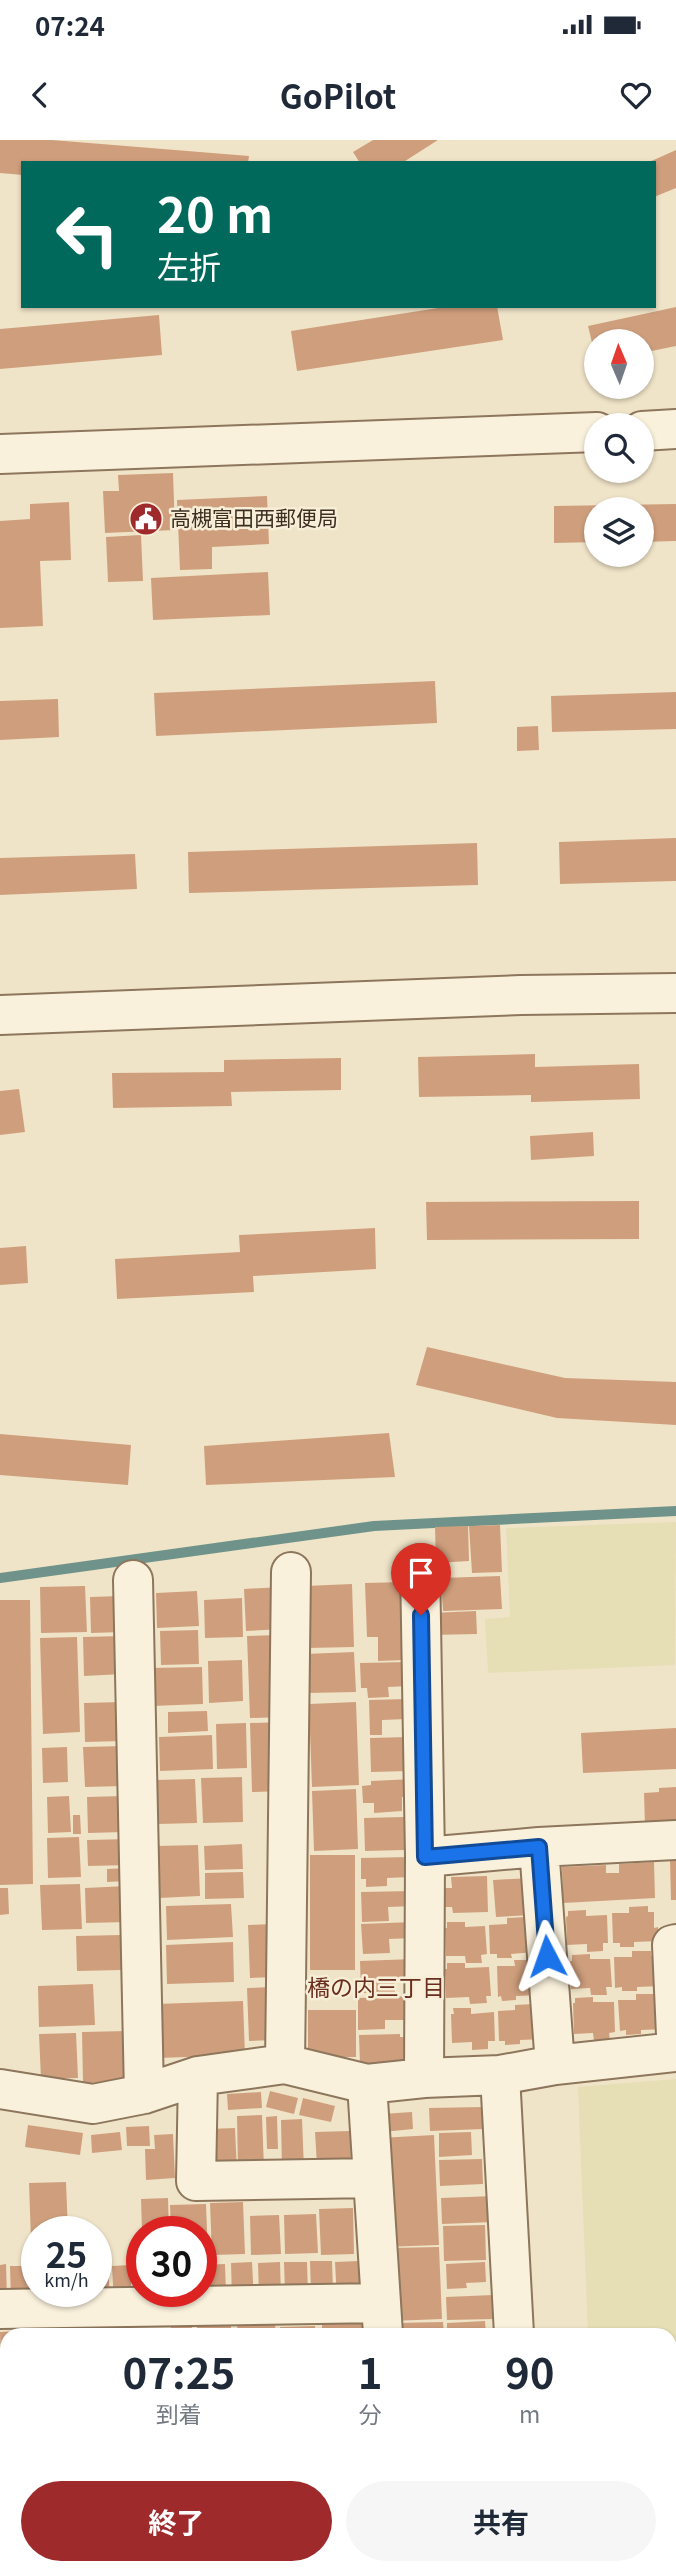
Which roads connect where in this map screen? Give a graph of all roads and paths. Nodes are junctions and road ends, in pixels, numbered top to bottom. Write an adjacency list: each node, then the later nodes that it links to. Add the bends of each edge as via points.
1 (676, 429): 2 (street)
2 (654, 430)
3 (584, 432): 4 (street)
4 (0, 454)
5 (676, 993): 6 (street)
6 (0, 1015)
7 (420, 1564): 12 (street)
8 (291, 1572): 16 (street)
9 (133, 1580): 23 (street)
10 (676, 1840): 11 (street)
11 (539, 1847): 12 (street); 17 (street)
12 (425, 1857): 20 (street)
13 (676, 1944): 14 (street, via 672,1945)
14 (676, 2035)
15 (676, 2052): 17 (street)
16 (285, 2064): 19 (street); 21 (street)
17 (555, 2065): 18 (street)
18 (500, 2075): 20 (street); 27 (street)
19 (198, 2076): 23 (street); 24 (street, via 196,2181)
20 (424, 2078): 21 (street)
21 (367, 2084): 24 (street)
22 (0, 2089): 23 (street, via 93,2104)
23 (144, 2094)
24 (373, 2178): 26 (street)
25 (0, 2309): 26 (street)
26 (382, 2319)
27 (514, 2328)

